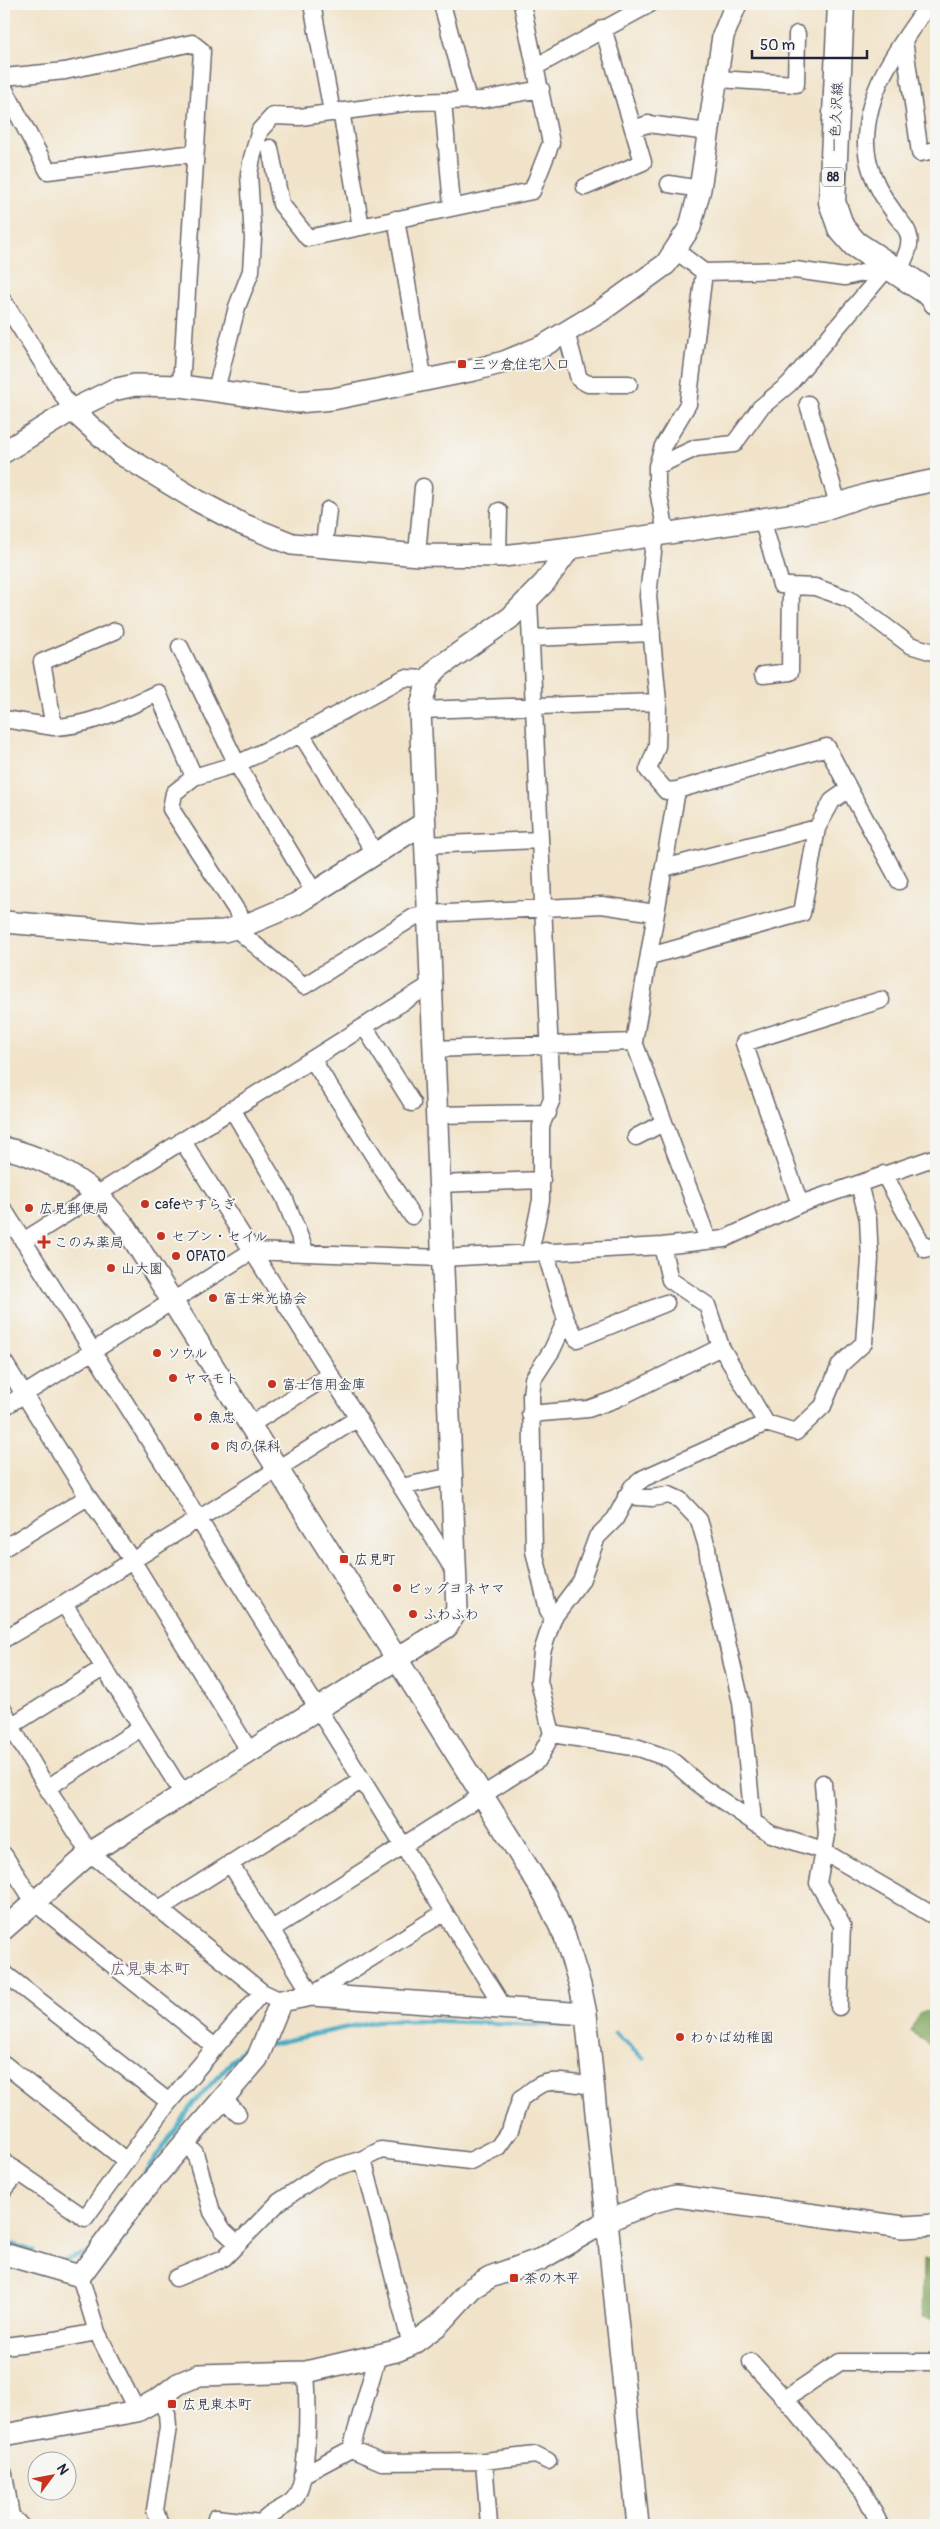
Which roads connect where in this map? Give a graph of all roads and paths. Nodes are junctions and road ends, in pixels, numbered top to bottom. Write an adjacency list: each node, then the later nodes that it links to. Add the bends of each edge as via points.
1 (522, 4): 11 (street)
2 (650, 4): 8 (street)
3 (736, 4): 13 (street, via 723,36)
4 (841, 4): 31 (main road, 一色久沢線 / 88, via 832,202 840,228 855,244)
5 (929, 4): 10 (street)
6 (446, 5): 16 (street, via 468,76)
7 (316, 7): 18 (street, via 327,44)
8 (603, 28): 11 (street); 19 (street)
9 (797, 34): 13 (street, via 796,84)
10 (904, 40): 22 (street, via 920,153); 31 (street, via 880,79 870,113 866,144 870,169 908,234 908,250)
11 (536, 67): 15 (street)
12 (4, 77): 23 (street, via 65,71 192,43 202,51)
13 (718, 80): 20 (street)
14 (4, 88): 23 (street, via 48,171)
15 (540, 89): 16 (street); 27 (street, via 551,143 532,191)
16 (468, 100): 17 (street)
17 (442, 101): 18 (street); 27 (street, via 451,129 455,167)
18 (336, 112): 29 (street); 39 (street, via 300,117 272,116 260,130 249,174 253,238 251,271 237,307)
19 (633, 129): 20 (street, via 648,124); 25 (street, via 643,162)
20 (708, 132): 26 (street)
21 (270, 148): 29 (street, via 281,204 308,238)
22 (936, 150)
23 (195, 153): 38 (street)
24 (669, 184): 26 (street)
25 (585, 187)
26 (700, 189): 30 (street, via 690,227)
27 (452, 206): 28 (street)
28 (396, 219): 29 (street); 36 (street)
29 (361, 226)
30 (675, 250): 32 (street); 35 (street, via 666,264 642,283)
31 (893, 270): 32 (street, via 846,277 795,270); 33 (main road, 一色久沢線 / 88, via 931,294); 43 (street, via 789,384 760,408 734,444 696,448)
32 (704, 272): 43 (street, via 688,404 663,446)
33 (936, 301)
34 (5, 304): 41 (street)
35 (566, 332): 36 (street, via 543,346 504,362); 37 (street, via 579,378 588,384)
36 (424, 382): 39 (street, via 297,402)
37 (629, 384)
38 (181, 386): 39 (street); 41 (street, via 135,385 113,390)
39 (216, 390)
40 (808, 404): 46 (street)
41 (72, 410): 42 (street); 51 (street, via 121,454 198,501 242,524 292,544)
42 (4, 452)
43 (657, 466): 50 (street)
44 (936, 480): 46 (street)
45 (424, 486): 53 (street)
46 (838, 504): 49 (street, via 822,510)
47 (328, 510): 51 (street)
48 (499, 511): 54 (street)
49 (762, 519): 50 (street); 55 (street, via 781,584)
50 (661, 533): 52 (street); 58 (street, via 648,596)
51 (324, 546): 53 (street)
52 (570, 548): 54 (street); 56 (street)
53 (417, 554): 54 (street)
54 (498, 556)
55 (791, 586): 61 (street, via 815,587 849,599 910,645); 62 (street, via 790,672)
56 (530, 600): 59 (street); 63 (street, via 510,618 451,656)
57 (115, 632): 68 (street, via 42,662)
58 (652, 633): 59 (street); 64 (street)
59 (532, 638): 65 (street)
60 (180, 647): 70 (street)
61 (936, 653)
62 (763, 675)
63 (428, 679): 66 (street); 69 (street, via 404,678)
64 (658, 702): 65 (street); 73 (street, via 657,746 648,770 666,791)
65 (535, 706): 66 (street); 76 (street)
66 (420, 710): 74 (street)
67 (4, 720): 68 (street)
68 (54, 727): 71 (street, via 67,727 105,716 158,694)
69 (300, 734): 70 (street); 78 (street)
70 (237, 764): 71 (street); 81 (street)
71 (194, 777): 86 (street, via 174,793 171,809)
72 (849, 789): 73 (street, via 826,747); 75 (street, via 832,801); 80 (street)
73 (677, 790): 79 (street)
74 (424, 823): 77 (street); 78 (street)
75 (817, 828): 79 (street); 87 (street, via 802,913)
76 (539, 840): 77 (street); 82 (street)
77 (424, 845): 83 (street)
78 (375, 853): 81 (street)
79 (664, 868): 84 (street)
80 (899, 881)
81 (314, 892): 86 (street, via 282,912)
82 (543, 909): 83 (street); 84 (street, via 602,905); 92 (street)
83 (428, 914): 86 (street, via 414,917 304,986); 88 (street)
84 (655, 914): 87 (street)
85 (4, 922): 86 (street, via 150,934 224,931)
86 (241, 927)
87 (650, 956): 91 (street)
88 (430, 985): 90 (street); 93 (street)
89 (881, 1000): 109 (street, via 744,1043)
90 (364, 1026): 94 (street); 95 (street)
91 (634, 1042): 92 (street); 99 (street)
92 (549, 1044): 93 (street); 97 (street, via 552,1099)
93 (433, 1049): 98 (street)
94 (312, 1059): 96 (street); 111 (street)
95 (412, 1103)
96 (232, 1109): 101 (street); 118 (street, via 284,1197)
97 (548, 1113): 98 (street); 105 (street, via 541,1126)
98 (436, 1115): 106 (street)
99 (663, 1123): 100 (street); 112 (street)
100 (636, 1137)
101 (182, 1140): 108 (street); 116 (street)
102 (4, 1148): 108 (street, via 49,1163)
103 (936, 1157): 104 (street)
104 (884, 1174): 107 (street); 114 (street, via 925,1249)
105 (542, 1180): 106 (street); 117 (street)
106 (439, 1184): 119 (street)
107 (859, 1184): 109 (street); 131 (street, via 868,1219 870,1259 864,1343 840,1365 823,1406 796,1432)
108 (96, 1194): 113 (street); 120 (street, via 127,1229)
109 (800, 1204): 112 (street, via 724,1239)
110 (4, 1210): 113 (street)
111 (412, 1216)
112 (708, 1240): 115 (street)
113 (23, 1241): 124 (street)
114 (936, 1245)
115 (662, 1246): 117 (street); 123 (street, via 670,1280 706,1304)
116 (252, 1251): 118 (street); 120 (street); 126 (street)
117 (537, 1252): 119 (street); 122 (street)
118 (306, 1253): 119 (street)
119 (442, 1258): 134 (street)
120 (173, 1301): 124 (street); 132 (street)
121 (666, 1303): 122 (street, via 577,1339)
122 (566, 1320): 129 (street, via 533,1379)
123 (721, 1347): 129 (street, via 588,1409); 131 (street)
124 (92, 1351): 127 (street); 138 (street)
125 (4, 1362): 127 (street)
126 (330, 1375): 130 (street); 132 (street)
127 (24, 1394): 128 (street); 137 (street)
128 (4, 1407)
129 (530, 1414): 143 (street, via 534,1551)
130 (358, 1418): 133 (street); 135 (street)
131 (766, 1423): 136 (street, via 644,1478)
132 (250, 1425): 133 (street)
133 (277, 1468): 138 (street); 145 (street)
134 (452, 1476): 135 (street); 141 (street)
135 (401, 1487): 141 (street)
136 (626, 1496): 143 (street, via 615,1519 597,1537 581,1581); 158 (street, via 652,1498 669,1495 680,1500 699,1520 708,1547 710,1569 741,1702)
137 (88, 1497): 139 (street); 140 (street)
138 (198, 1518): 140 (street); 147 (street)
139 (4, 1548)
140 (132, 1560): 142 (street); 152 (street)
141 (457, 1574): 145 (street, via 457,1610 447,1627)
142 (64, 1604): 144 (street); 146 (street)
143 (552, 1618): 151 (street, via 542,1652 539,1681)
144 (4, 1639)
145 (398, 1658): 147 (street); 157 (street)
146 (103, 1668): 149 (street); 150 (street)
147 (318, 1708): 152 (street); 153 (street)
148 (4, 1710): 149 (street)
149 (10, 1726): 155 (street)
150 (141, 1728): 155 (street); 156 (street)
151 (552, 1734): 157 (street, via 538,1760); 158 (street, via 639,1748 670,1759 702,1787)
152 (250, 1752): 156 (street)
153 (362, 1780): 159 (street); 163 (street)
154 (823, 1783): 160 (street, via 826,1835)
155 (47, 1788): 161 (street)
156 (183, 1794): 161 (street)
157 (484, 1794): 159 (street); 175 (street, via 545,1895 565,1937)
158 (753, 1821): 160 (street, via 771,1834)
159 (403, 1845): 166 (street); 168 (street)
160 (823, 1851): 167 (street); 173 (street, via 818,1883 842,1926)
161 (90, 1853): 164 (street); 165 (street)
162 (4, 1855): 164 (street)
163 (230, 1863): 165 (street); 168 (street)
164 (34, 1902): 169 (street); 176 (street)
165 (159, 1909): 172 (street)
166 (445, 1912): 171 (street); 174 (street)
167 (936, 1917)
168 (272, 1928): 171 (street)
169 (4, 1929)
170 (4, 1973): 180 (street)
171 (312, 1995): 172 (street); 174 (street)
172 (271, 1996): 176 (street); 179 (street, via 257,2059)
173 (839, 2007)
174 (504, 2008): 175 (street)
175 (586, 2014): 178 (street)
176 (215, 2047): 180 (street)
177 (4, 2064): 184 (street)
178 (594, 2086): 183 (street, via 549,2082 537,2086 522,2098 510,2130 500,2144 470,2161 381,2150); 188 (street)
179 (223, 2097): 181 (street); 182 (street)
180 (169, 2102): 184 (street)
181 (238, 2114)
182 (184, 2142): 190 (street, via 195,2153 212,2212 223,2230); 192 (street)
183 (363, 2159): 190 (street, via 325,2171 279,2202); 195 (street)
184 (125, 2160): 186 (street, via 85,2218)
185 (4, 2162): 186 (street)
186 (18, 2173): 187 (street)
187 (4, 2190)
188 (607, 2222): 189 (street, via 650,2203 676,2196 903,2227); 195 (street, via 541,2259 472,2288 438,2325); 215 (street)
189 (936, 2225)
190 (238, 2244): 193 (street, via 224,2258)
191 (4, 2254): 192 (street)
192 (80, 2276): 194 (street)
193 (176, 2278)
194 (97, 2332): 196 (street); 203 (street)
195 (411, 2345): 197 (street)
196 (4, 2346)
197 (378, 2355): 200 (street); 205 (street)
198 (751, 2362): 202 (street)
199 (936, 2362): 202 (street, via 840,2362)
200 (306, 2372): 201 (street, via 200,2375 178,2384); 209 (street, via 309,2420)
201 (160, 2398): 203 (street); 213 (street, via 167,2414 168,2428 155,2510)
202 (785, 2398): 216 (street, via 863,2491)
203 (137, 2411): 204 (street)
204 (4, 2435)
205 (351, 2449): 207 (street, via 382,2462); 209 (street)
206 (548, 2461): 207 (street, via 536,2456)
207 (484, 2462): 214 (street)
208 (4, 2474): 212 (street, via 11,2516)
209 (302, 2474): 211 (street, via 294,2498)
210 (216, 2518): 211 (street)
211 (261, 2524)
212 (20, 2525)
213 (160, 2525)
214 (489, 2525)
215 (638, 2525)
216 (880, 2525)

